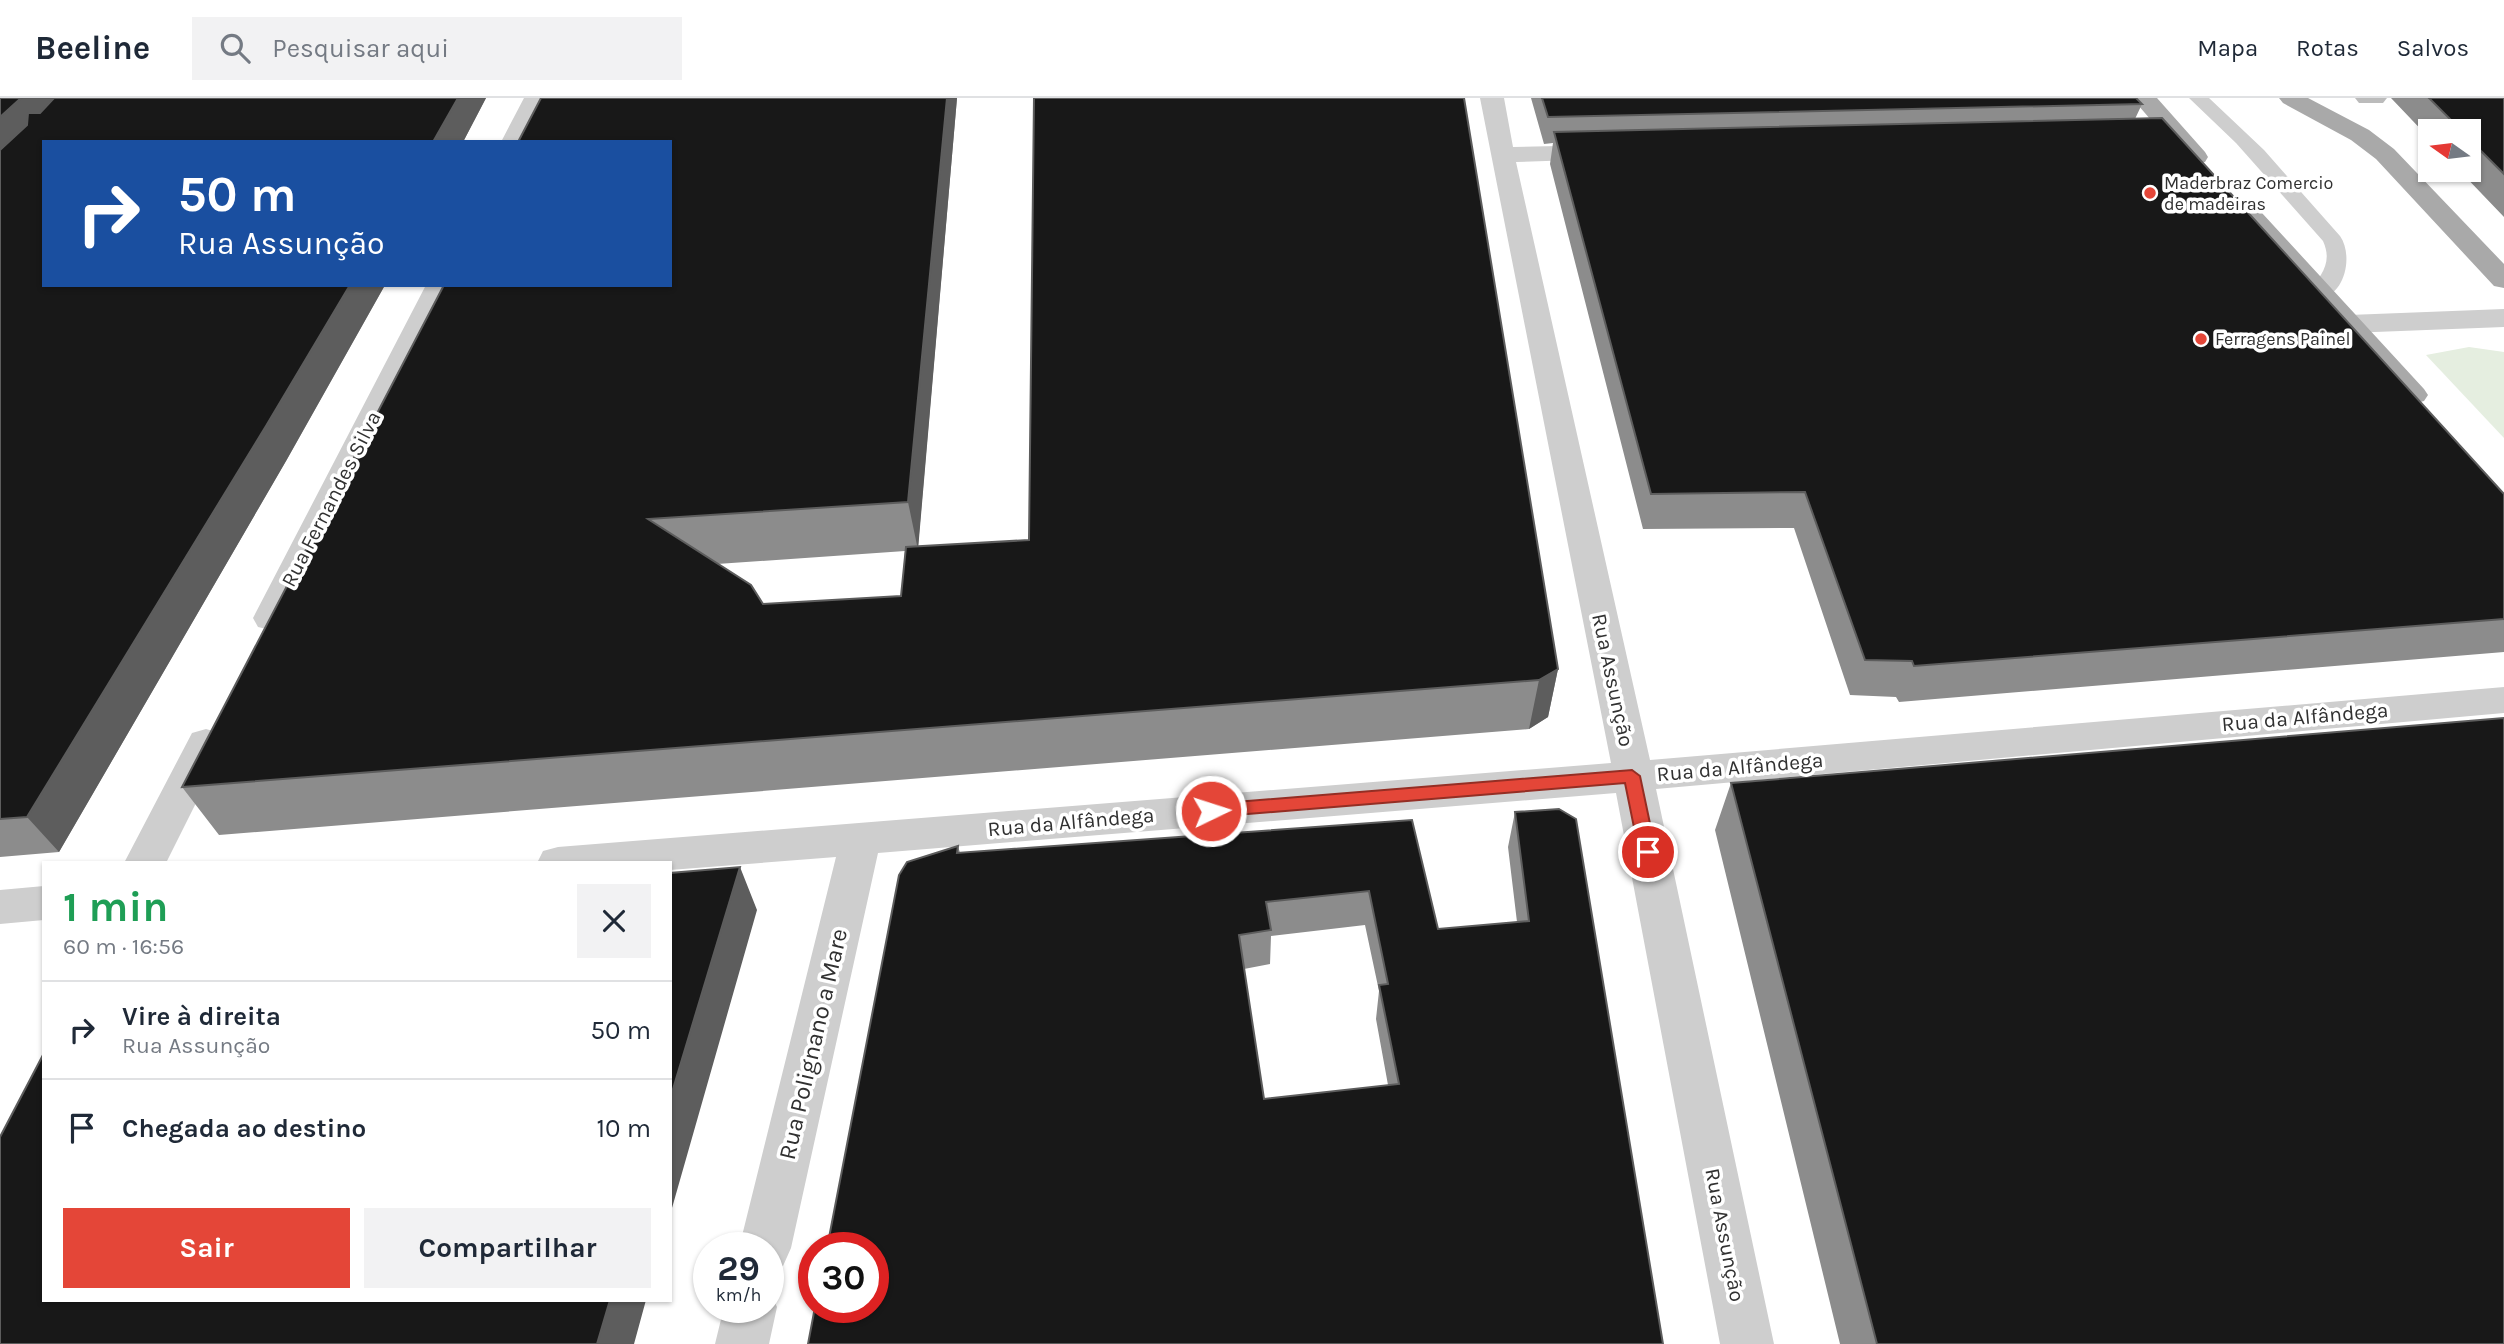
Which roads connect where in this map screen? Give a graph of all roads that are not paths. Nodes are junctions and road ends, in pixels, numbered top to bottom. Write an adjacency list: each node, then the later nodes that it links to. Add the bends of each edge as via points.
1 (536, 98): 8 (street)
2 (1492, 98): 10 (street, Rua Assunção)
3 (2144, 98): 13 (main road, via 2167,139 2226,189)
4 (2198, 98): 13 (lane, via 2290,190 2334,243 2335,270)
5 (2291, 98): 11 (main road, via 2360,135 2385,154)
6 (2367, 98): 7 (street)
7 (2375, 98)
8 (514, 140)
9 (1631, 152): 10 (street)
10 (1502, 155): 20 (street, Rua Assunção)
11 (2504, 280)
12 (439, 287): 17 (street, Rua Fernandes Silva)
13 (2320, 292): 15 (main road)
14 (2504, 318): 15 (street)
15 (2349, 324): 16 (main road)
16 (2431, 414)
17 (257, 644)
18 (2504, 700): 20 (street, Rua da Alfândega)
19 (221, 715): 22 (street)
20 (1632, 776): 21 (street, Rua da Alfândega); 29 (street, Rua Assunção)
21 (861, 839): 23 (street, Rua da Alfândega); 26 (street, Rua Polignano a Mare)
22 (146, 861)
23 (583, 861)
24 (42, 903): 25 (street)
25 (0, 907)
26 (769, 1232)
27 (747, 1323): 28 (street)
28 (742, 1344)
29 (1747, 1344)

